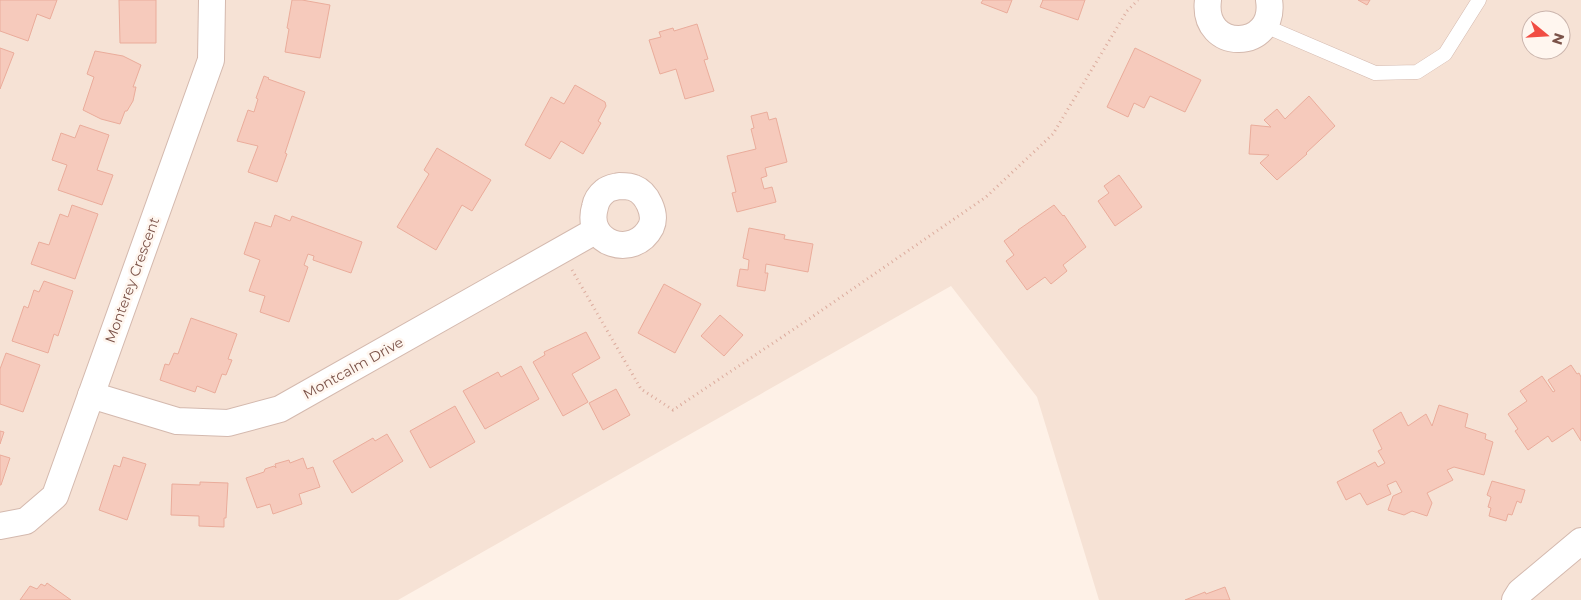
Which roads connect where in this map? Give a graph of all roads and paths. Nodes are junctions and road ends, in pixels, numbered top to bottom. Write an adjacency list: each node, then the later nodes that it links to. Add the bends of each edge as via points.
1 (212, 0): 9 (street, Monterey Crescent, via 211,60)
2 (1138, 0): 8 (path, via 1127,11 1053,134 986,197 673,410 641,389)
3 (1208, 0): 6 (street, via 1208,19 1222,35 1244,40)
4 (1269, 0): 6 (street)
5 (1479, 0): 6 (lane, via 1445,54 1417,72 1375,73)
6 (1265, 26)
7 (595, 231): 8 (street, Montcalm Drive)
8 (562, 251): 9 (street, Montcalm Drive, via 280,409 228,423 177,421)
9 (91, 395): 10 (street, Monterey Crescent, via 55,496 26,521)
10 (0, 526)
11 (1581, 541): 12 (street, via 1520,592)
12 (1515, 600)

